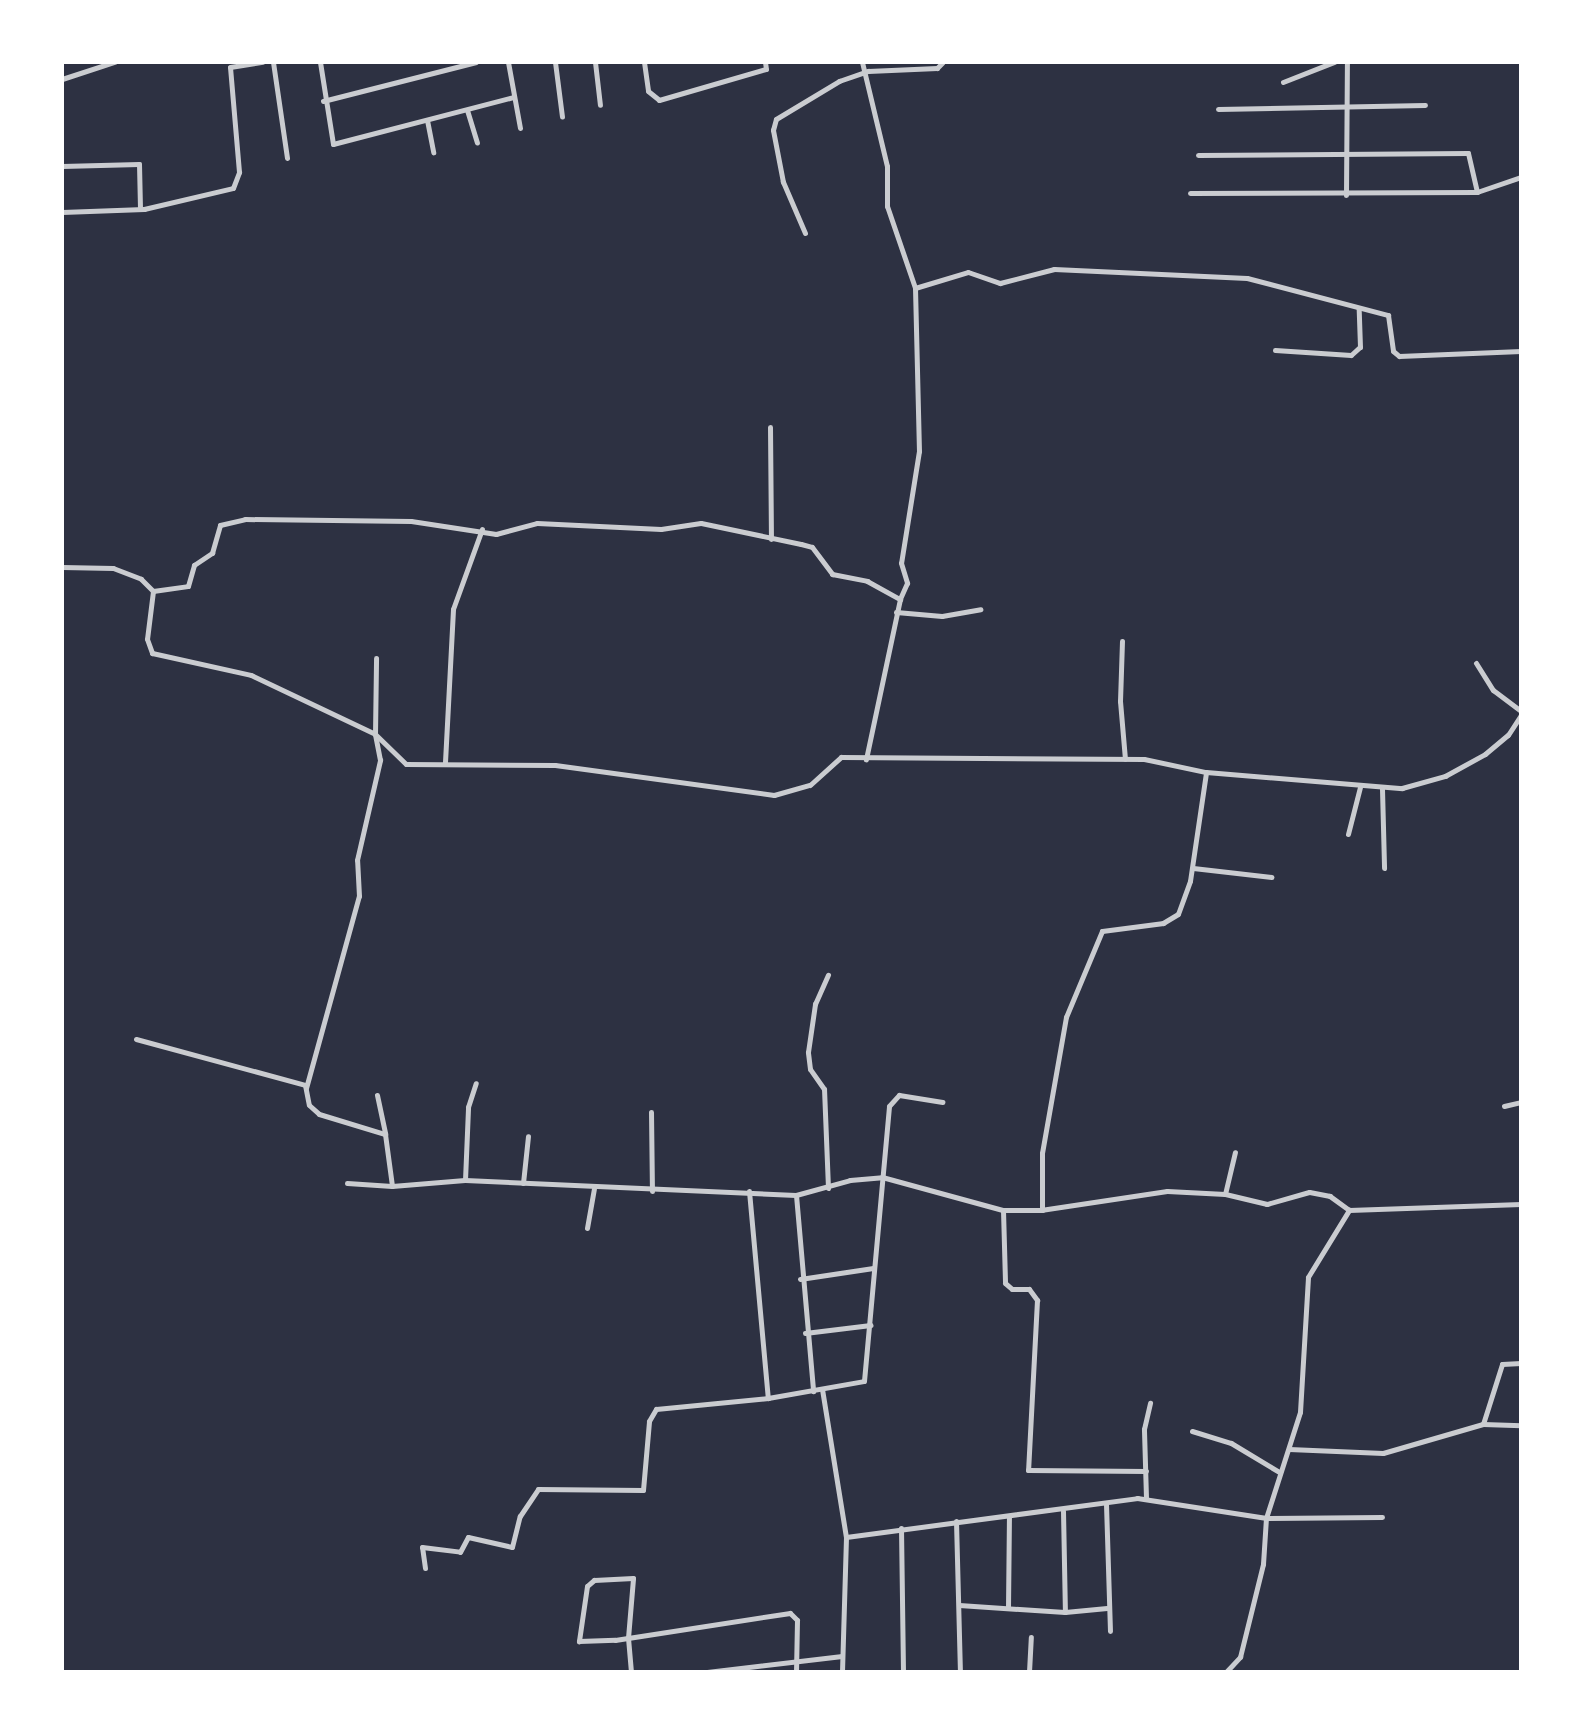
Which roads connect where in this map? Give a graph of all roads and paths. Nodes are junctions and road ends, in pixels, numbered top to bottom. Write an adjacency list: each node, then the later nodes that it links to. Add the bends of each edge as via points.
1 (114, 62): 17 (street)
2 (263, 62): 15 (street)
3 (273, 62): 33 (street)
4 (320, 62): 20 (street)
5 (476, 62): 20 (street)
6 (508, 62): 19 (street)
7 (555, 62): 26 (street)
8 (595, 62): 21 (street)
9 (644, 62): 10 (street, via 648,91 659,100 766,69)
10 (765, 62)
11 (862, 62): 16 (street)
12 (943, 62): 16 (street, via 937,68)
13 (1334, 62): 18 (street)
14 (1347, 62): 22 (street)
15 (229, 65): 39 (street, via 239,172 233,188)
16 (868, 71): 41 (street, via 839,81 776,119 773,130 783,182); 42 (street, via 887,166 887,206)
17 (62, 79)
18 (1283, 82)
19 (513, 97): 25 (street); 28 (street)
20 (323, 101): 27 (street, via 333,144)
21 (600, 105)
22 (1345, 105): 23 (street); 24 (street); 31 (street)
23 (1425, 105)
24 (1218, 109)
25 (467, 110): 27 (street); 29 (street)
26 (562, 117)
27 (427, 120): 30 (street)
28 (520, 128)
29 (477, 143)
30 (433, 152)
31 (1346, 153): 32 (street); 36 (street, via 1468,153); 38 (street)
32 (1198, 155)
33 (287, 158)
34 (62, 166): 39 (street, via 139,164)
35 (1521, 177): 36 (street)
36 (1477, 192): 38 (street)
37 (1190, 193): 38 (street)
38 (1346, 195)
39 (140, 209): 40 (street)
40 (62, 212)
41 (805, 233)
42 (915, 288): 43 (street, via 968,272 1000,283 1054,269 1247,278); 51 (street, via 919,451 901,563 907,583)
43 (1359, 309): 44 (street, via 1360,347 1351,355); 45 (street, via 1392,317 1393,351 1399,356)
44 (1275, 350)
45 (1521, 351)
46 (770, 427): 48 (street)
47 (482, 529): 48 (street, via 496,534 517,525 562,522 661,529 701,523); 50 (street, via 384,520 245,519 220,525 212,553 194,565 188,586); 61 (street, via 453,609)
48 (771, 539): 51 (street, via 812,547 832,574 867,581)
49 (62, 567): 50 (street, via 113,568 141,579)
50 (153, 591): 58 (street, via 147,639 152,653 236,670)
51 (900, 599): 53 (street)
52 (980, 609): 53 (street, via 942,616)
53 (896, 612): 59 (street)
54 (1122, 641): 60 (street)
55 (376, 658): 58 (street)
56 (1476, 663): 57 (street, via 1493,690)
57 (1521, 713): 64 (street, via 1498,745 1469,763 1431,781)
58 (375, 734): 61 (street, via 402,763); 72 (street, via 380,760 357,860 359,896)
59 (866, 759): 60 (street); 61 (street, via 834,760 810,785 774,795 607,770)
60 (1125, 759): 62 (street)
61 (445, 762)
62 (1206, 772): 63 (street); 66 (street)
63 (1360, 787): 64 (street); 65 (street)
64 (1382, 789): 67 (street)
65 (1348, 834)
66 (1193, 868): 68 (street); 94 (street, via 1172,921 1108,928 1089,956 1062,1034 1042,1153)
67 (1384, 868)
68 (1271, 877)
69 (828, 975): 86 (street, via 815,1004 808,1052 810,1069 824,1089)
70 (136, 1039): 72 (street)
71 (476, 1083): 82 (street, via 468,1107)
72 (306, 1088): 78 (street, via 309,1105 319,1114)
73 (377, 1095): 78 (street)
74 (942, 1102): 81 (street, via 899,1095 891,1100)
75 (1521, 1102): 76 (street)
76 (1504, 1106)
77 (651, 1112): 88 (street)
78 (385, 1134): 85 (street)
79 (528, 1136): 84 (street)
80 (1235, 1152): 90 (street)
81 (882, 1177): 86 (street); 93 (street); 97 (street)
82 (465, 1180): 84 (street); 85 (street)
83 (347, 1183): 85 (street)
84 (523, 1183): 87 (street)
85 (392, 1186)
86 (828, 1188): 91 (street)
87 (594, 1189): 88 (street); 96 (street)
88 (652, 1191): 89 (street)
89 (749, 1191): 91 (street); 104 (street)
90 (1225, 1194): 94 (street, via 1143,1192); 95 (street, via 1267,1204 1309,1192 1330,1196)
91 (796, 1195): 98 (street)
92 (1521, 1204): 95 (street)
93 (1003, 1210): 94 (street); 110 (street, via 1005,1283 1012,1289 1029,1289 1037,1300 1028,1470)
94 (1042, 1210)
95 (1349, 1210): 109 (street, via 1308,1277 1305,1382)
96 (587, 1228)
97 (873, 1268): 98 (street); 99 (street)
98 (800, 1279): 100 (street)
99 (871, 1325): 100 (street); 102 (street, via 864,1381)
100 (805, 1333): 103 (street)
101 (1521, 1363): 106 (street, via 1502,1364)
102 (822, 1389): 103 (street); 120 (street)
103 (813, 1391): 104 (street)
104 (768, 1398): 121 (street, via 656,1409 649,1421 643,1490 538,1489 520,1516 512,1547 468,1537 460,1552 422,1547)
105 (1150, 1403): 110 (street, via 1144,1429)
106 (1483, 1424): 107 (street); 109 (street, via 1390,1453)
107 (1521, 1425)
108 (1192, 1431): 111 (street, via 1231,1443)
109 (1289, 1449): 111 (street)
110 (1146, 1471): 112 (street)
111 (1279, 1472): 117 (street)
112 (1146, 1498): 113 (street); 117 (street)
113 (1106, 1504): 114 (street); 124 (street)
114 (1063, 1511): 115 (street); 125 (street)
115 (1009, 1516): 118 (street); 123 (street)
116 (1382, 1517): 117 (street)
117 (1266, 1518): 138 (street, via 1263,1564 1240,1657)
118 (956, 1521): 119 (street); 122 (street)
119 (901, 1528): 120 (street); 135 (street)
120 (846, 1537): 129 (street)
121 (425, 1568)
122 (959, 1605): 123 (street); 136 (street)
123 (1008, 1608): 125 (street)
124 (1107, 1608): 125 (street); 126 (street)
125 (1065, 1612)
126 (1110, 1631)
127 (1031, 1637): 137 (street)
128 (628, 1638): 128 (street, via 633,1578 589,1582 579,1641); 130 (street, via 790,1613 797,1620); 131 (street)
129 (842, 1656): 130 (street); 134 (street)
130 (796, 1660): 132 (street); 133 (street)
131 (631, 1672)
132 (707, 1672)
133 (796, 1672)
134 (842, 1672)
135 (903, 1672)
136 (960, 1672)
137 (1029, 1672)
138 (1226, 1672)

